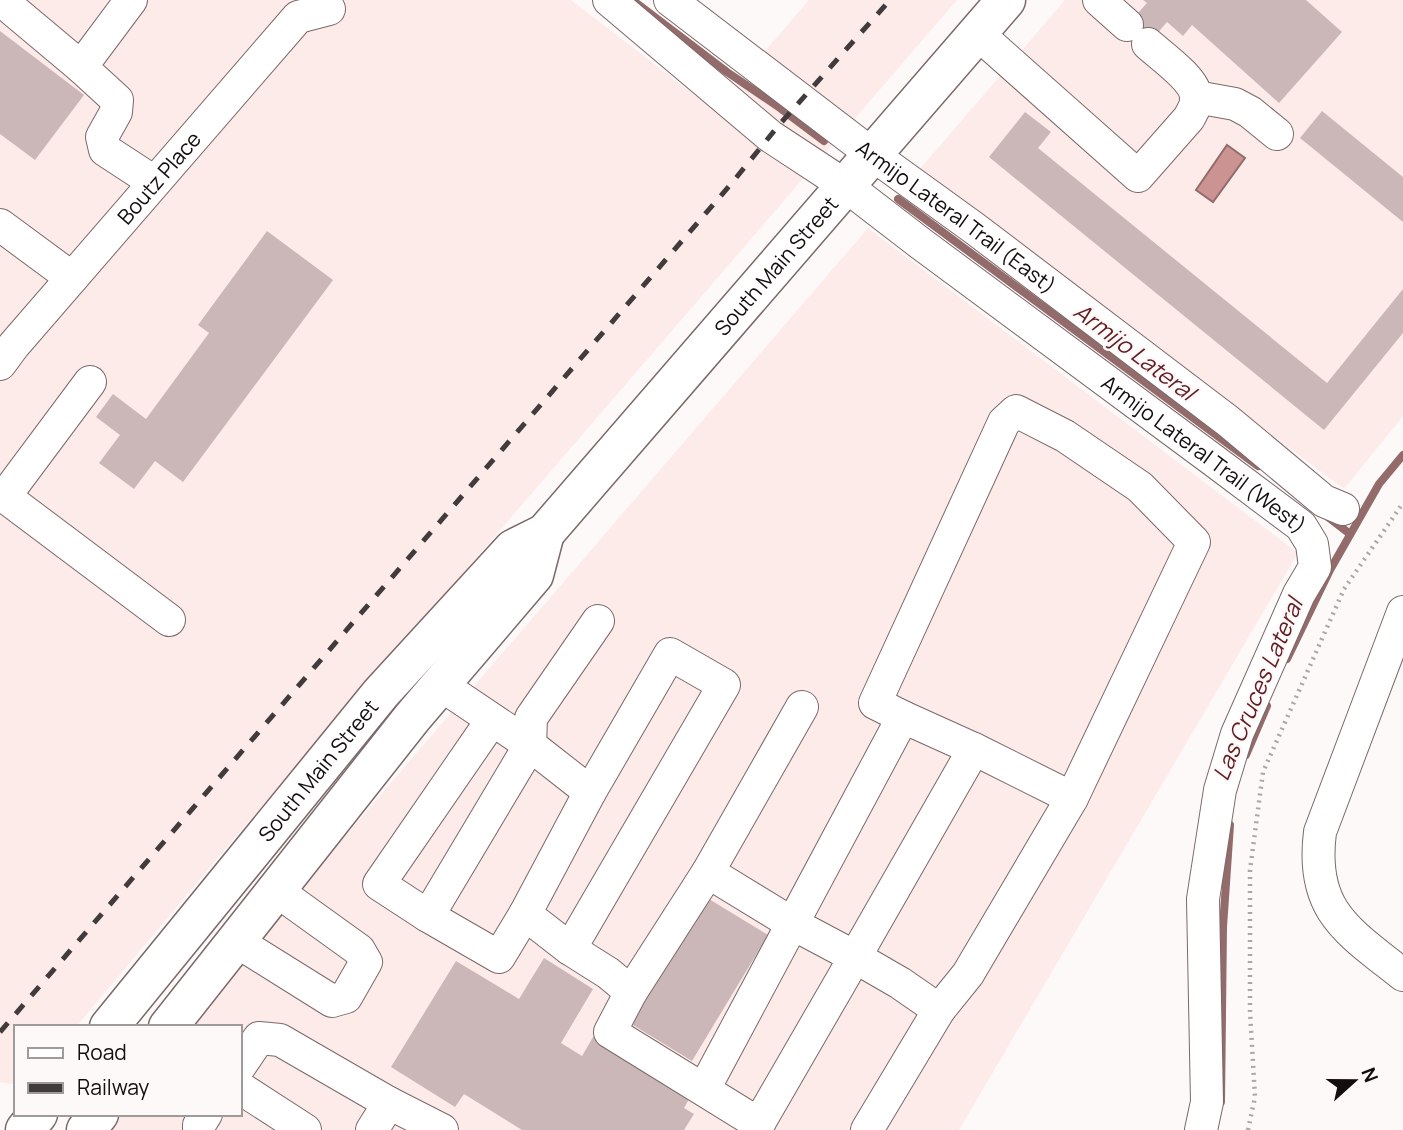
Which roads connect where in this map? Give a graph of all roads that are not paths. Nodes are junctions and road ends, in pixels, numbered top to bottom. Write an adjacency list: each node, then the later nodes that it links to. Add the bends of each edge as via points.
1 (1, 0): 9 (street)
2 (131, 0): 9 (street)
3 (609, 0): 14 (street, Armijo Lateral Trail (West), via 770,136)
4 (670, 0): 12 (street, Armijo Lateral Trail (East))
5 (1006, 0): 8 (main road, South Main Street)
6 (1099, 0): 10 (street, via 1190,81)
7 (329, 9): 13 (street, Boutz Place, via 298,17)
8 (977, 33): 10 (street, via 1138,176 1189,118); 12 (main road, South Main Street)
9 (80, 67): 13 (street, via 117,100 116,112 102,137 105,150)
10 (1196, 97): 11 (street, via 1235,104)
11 (1277, 134)
12 (873, 155): 14 (main road, South Main Street); 20 (street, Armijo Lateral Trail (East), via 1228,421 1324,501)
13 (154, 182): 16 (street, Boutz Place)
14 (846, 187): 21 (main road, South Main Street); 59 (street, Armijo Lateral Trail (West), via 1301,526 1312,544 1315,566 1237,734 1220,790 1203,900 1207,1102)
15 (0, 225): 16 (street)
16 (72, 278): 17 (street, Boutz Place)
17 (0, 364)
18 (90, 382): 19 (street)
19 (2, 494): 23 (street)
20 (1343, 509)
21 (545, 533): 25 (main road, South Main Street, via 534,575); 44 (main road, South Main Street, via 513,549 381,693)
22 (1403, 612): 41 (street, via 1318,846 1322,888 1331,910 1346,929)
23 (169, 620)
24 (598, 621): 29 (street, via 531,718)
25 (441, 685): 28 (street); 34 (main road, South Main Street)
26 (802, 707): 33 (street)
27 (903, 717): 30 (street); 32 (street, via 876,704 1004,422 1016,411 1065,436 1140,487 1194,541); 37 (street)
28 (492, 720): 29 (street); 36 (street, via 379,884)
29 (530, 745): 31 (street); 36 (street)
30 (974, 749): 32 (street); 40 (street)
31 (590, 792): 35 (street); 39 (street, via 670,654 724,685)
32 (1072, 798): 43 (street, via 968,974)
33 (708, 872): 37 (street); 42 (street)
34 (277, 891): 38 (main road, South Main Street); 38 (street, via 359,950 366,961 346,998 331,1001)
35 (524, 914): 36 (street, via 499,957); 39 (street)
36 (428, 916)
37 (793, 924): 40 (street); 48 (street)
38 (236, 941): 45 (main road, South Main Street)
39 (570, 949): 42 (street)
40 (855, 957): 43 (street); 52 (street)
41 (1403, 975)
42 (631, 992): 48 (street, via 610,1032)
43 (939, 1010): 58 (street)
44 (111, 1025)
45 (170, 1025)
46 (242, 1063): 49 (street, via 259,1038 279,1040)
47 (242, 1089): 55 (street)
48 (704, 1089): 52 (street)
49 (389, 1103): 56 (street); 57 (street)
50 (36, 1116): 53 (main road)
51 (97, 1116): 54 (main road)
52 (757, 1127)
53 (25, 1130)
54 (86, 1130)
55 (305, 1130)
56 (372, 1130)
57 (442, 1130)
58 (867, 1130)
59 (1201, 1130)

